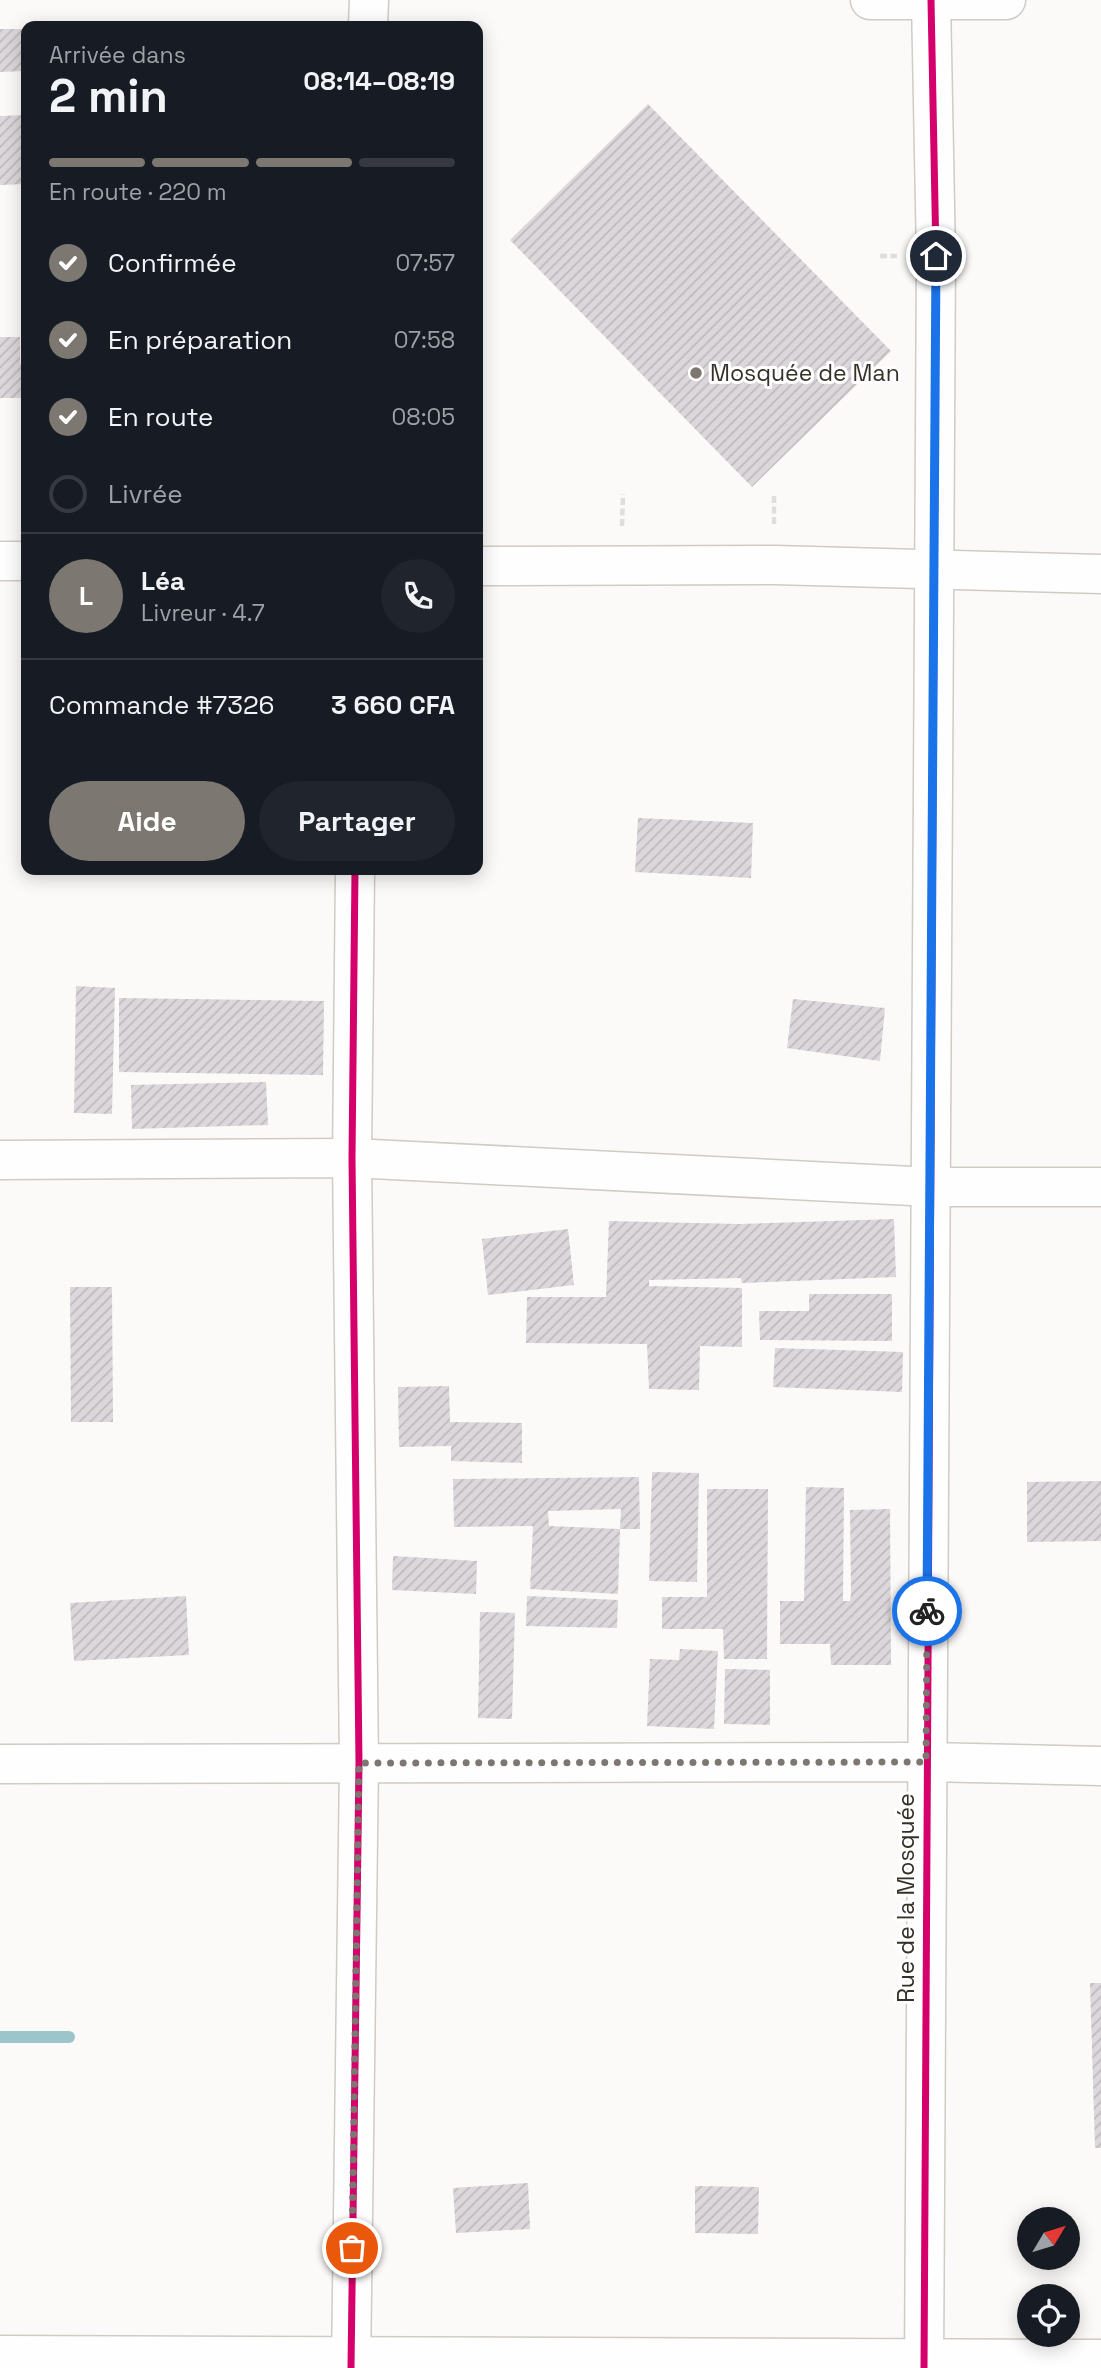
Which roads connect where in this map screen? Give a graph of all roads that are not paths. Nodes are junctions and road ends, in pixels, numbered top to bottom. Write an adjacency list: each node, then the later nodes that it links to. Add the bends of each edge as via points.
1 (369, 0): 5 (street)
2 (870, 0): 4 (street)
3 (1006, 0): 4 (street)
4 (931, 1): 9 (street, Rue de la Mosquée, via 936,256)
5 (368, 21)
6 (0, 561): 7 (street)
7 (21, 561)
8 (483, 566): 9 (street, via 775,565)
9 (934, 570): 10 (street); 14 (street, Rue de la Mosquée)
10 (1101, 574)
11 (355, 875): 12 (street)
12 (352, 1158): 13 (street); 14 (street); 17 (street)
13 (0, 1160)
14 (932, 1187): 15 (street); 16 (street, Rue de la Mosquée)
15 (1101, 1187)
16 (926, 1762): 17 (street); 19 (street); 23 (street, Rue de la Mosquée)
17 (359, 1763): 18 (street); 22 (street)
18 (0, 1764)
19 (1101, 1766)
20 (0, 2355): 22 (street)
21 (1101, 2359): 23 (street)
22 (351, 2362): 23 (street)
23 (924, 2362)

